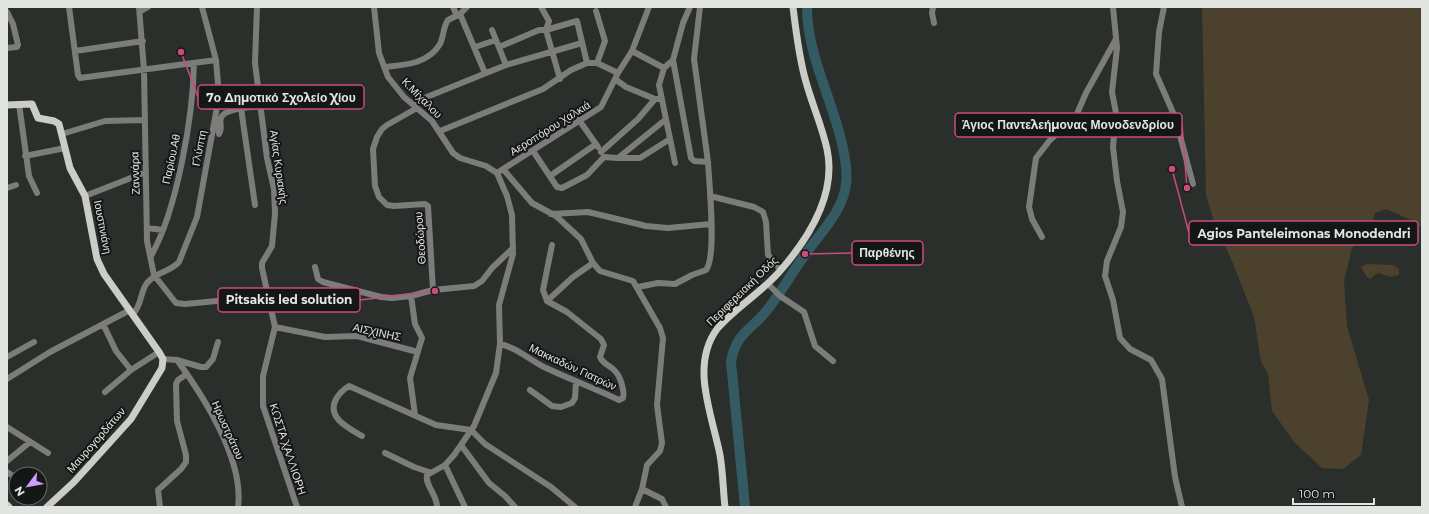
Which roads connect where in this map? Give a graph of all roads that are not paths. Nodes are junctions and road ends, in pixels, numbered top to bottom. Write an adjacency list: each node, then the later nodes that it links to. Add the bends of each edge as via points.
1 (69, 7): 31 (street)
2 (148, 7): 16 (street)
3 (202, 7): 34 (street, Γλύπτη)
4 (257, 7): 50 (street, Αγίας Κυριακής, via 255,63)
5 (374, 7): 40 (street, Κ.Μίχαλου, via 378,49)
6 (453, 7): 19 (street)
7 (467, 7): 19 (street)
8 (541, 7): 23 (street, via 549,21)
9 (649, 7): 32 (street, Αεροπόρου Χαλκιά)
10 (690, 7): 35 (street)
11 (700, 7): 66 (street, via 694,59)
12 (793, 7): 89 (main road, Περιφερειακή Οδός, via 802,67 827,149 830,172 827,191 817,218)
13 (933, 7): 20 (street)
14 (1113, 7): 24 (street)
15 (1164, 7): 72 (street, via 1159,32 1156,74 1175,117)
16 (140, 9): 26 (street, Ζαννάρα)
17 (596, 11): 38 (street, via 605,41)
18 (7, 12): 21 (street)
19 (459, 15): 30 (street); 40 (street, via 448,20 440,43 425,59 412,64)
20 (934, 23)
21 (10, 25): 29 (street, via 18,43 17,47)
22 (492, 30): 25 (street)
23 (546, 30): 27 (street, via 577,22); 28 (street); 33 (street)
24 (1116, 39): 83 (street, via 1076,116 1050,140 1036,158 1029,207 1032,219); 138 (street, via 1116,66 1112,92 1116,112 1113,146 1116,181 1123,212 1121,227 1107,261 1105,276 1120,338 1130,349 1151,360 1162,379 1175,477)
25 (496, 40): 28 (street); 30 (street)
26 (143, 41): 31 (street); 42 (street, Ζαννάρα)
27 (582, 43): 33 (street); 37 (street)
28 (499, 47): 39 (street)
29 (7, 48)
30 (475, 48): 43 (street)
31 (74, 51): 42 (street, via 78,75 82,79)
32 (632, 51): 41 (street); 44 (street, Αεροπόρου Χαλκιά)
33 (552, 52): 39 (street); 45 (street)
34 (216, 60): 36 (street); 53 (street, Γλύπτη, via 219,86)
35 (673, 60): 41 (street); 66 (street, via 692,158 694,161)
36 (194, 63): 42 (street); 82 (street, Παρίου.Αθ, via 189,117 178,174)
37 (587, 63): 38 (street); 45 (street)
38 (597, 63): 44 (street)
39 (506, 65): 43 (street)
40 (384, 67): 47 (street, Κ.Μίχαλου, via 397,89)
41 (664, 68): 46 (street, via 659,80)
42 (144, 70): 54 (street, Ζαννάρα)
43 (485, 73): 47 (street)
44 (616, 76): 46 (street, via 626,87); 55 (street, Αεροπόρου Χαλκιά, via 600,108)
45 (560, 78): 57 (street, via 543,89)
46 (658, 99): 56 (street); 63 (street)
47 (412, 103): 52 (street, Κ.Μίχαλου)
48 (19, 104): 49 (main road, Ιουστινιάνη); 58 (main road, Ιουστινιάνη, via 32,104 38,118 57,122); 64 (street)
49 (7, 105)
50 (260, 106): 51 (street); 94 (street, Αγίας Κυριακής, via 274,196 274,237 262,268)
51 (241, 108): 53 (street, via 222,117 219,134); 78 (street)
52 (417, 108): 57 (street, Κ.Μίχαλου); 93 (street, Θεοδώρου, via 387,125 377,137 373,149 375,186 378,197 388,205 428,206)
53 (216, 115): 90 (street, Γλύπτη, via 198,217 179,262)
54 (144, 120): 58 (street, via 105,121); 69 (street, Ζαννάρα)
55 (579, 120): 60 (street); 62 (street, Αεροπόρου Χαλκιά)
56 (665, 120): 59 (street); 65 (street)
57 (440, 132): 70 (street, Κ.Μίχαλου, via 456,155)
58 (62, 134): 61 (main road, Ιουστινιάνη)
59 (670, 139): 65 (street, via 640,158); 67 (street)
60 (596, 144): 63 (street); 71 (street)
61 (65, 148): 64 (street); 76 (main road, Ιουστινιάνη, via 70,168)
62 (532, 151): 68 (street, Αεροπόρου Χαλκιά); 71 (street)
63 (603, 155): 65 (street); 71 (street, via 587,175 562,188 557,187)
64 (25, 156): 75 (street, via 29,176)
65 (618, 158)
66 (708, 162): 77 (street)
67 (675, 163)
68 (503, 169): 70 (street, Αεροπόρου Χαλκιά); 79 (street, via 529,201)
69 (146, 172): 76 (street); 81 (street, Ζαννάρα)
70 (497, 173): 85 (street, via 508,196)
71 (550, 176)
72 (1193, 184)
73 (16, 185): 74 (street)
74 (7, 188)
75 (38, 193)
76 (85, 196): 97 (main road, Ιουστινιάνη, via 97,259 104,274)
77 (710, 196): 80 (street); 89 (street, via 754,207 763,212 768,255)
78 (255, 205)
79 (551, 214): 80 (street, via 588,212 646,226 668,228); 87 (street, via 581,239)
80 (711, 224): 92 (street, via 710,262 706,270 675,284 658,283)
81 (147, 228): 82 (street); 86 (street, Ζαννάρα)
82 (163, 230): 86 (street, Παρίου.Αθ)
83 (1042, 236)
84 (552, 246): 96 (street, via 543,290)
85 (513, 248): 93 (street, via 479,284); 102 (street, via 512,261 502,287 499,305)
86 (151, 256): 90 (street, Ζαννάρα)
87 (593, 263): 92 (street, via 605,274 631,280); 96 (street)
88 (315, 267): 95 (street, via 318,279 328,283 380,297)
89 (781, 270): 91 (main road, Περιφερειακή Οδός)
90 (154, 275): 94 (street, via 176,303); 97 (street, via 143,289 138,307)
91 (770, 286): 108 (street, via 804,312 815,346); 137 (main road, Περιφερειακή Οδός, via 717,329 708,345 704,360 704,379 720,457)
92 (638, 287): 126 (street, via 663,338 657,405 662,443 660,451 647,465)
93 (433, 290): 95 (street)
94 (269, 296): 99 (street, Αγίας Κυριακής)
95 (410, 296): 104 (street, ΑΙΣΧΙΝΗΣ, via 415,324 422,338)
96 (547, 301): 112 (street, Μακκαδών Γιατρών, via 567,312 602,339 604,345 601,360 619,377 623,397 619,400)
97 (131, 312): 98 (street); 103 (main road, Ιουστινιάνη)
98 (103, 324): 109 (street, via 116,351); 111 (street, via 50,352)
99 (275, 327): 104 (street, ΑΙΣΧΙΝΗΣ, via 325,337 357,336); 130 (street, ΚΩΣΤΑ ΧΑΛΛΙΟΡΗ, via 263,376 262,399 264,413)
100 (34, 342): 105 (street)
101 (218, 342): 107 (street, via 209,366 201,367)
102 (500, 344): 112 (street, Μακκαδών Γιατρών); 117 (street, via 496,373)
103 (159, 352): 106 (main road, Ιουστινιάνη); 109 (street)
104 (418, 352): 115 (street, via 410,378)
105 (7, 357)
106 (163, 359): 107 (street); 127 (main road, Μαυρογορδάτων, via 160,372 131,418 74,482)
107 (177, 360): 110 (street, Ηρωστράτου)
108 (833, 361)
109 (131, 370): 114 (street)
110 (187, 374): 128 (street, via 176,384 177,421 186,462 160,487); 129 (street, Ηρωστράτου, via 210,409 229,452 238,486)
111 (7, 379)
112 (576, 382): 113 (street, via 572,403 560,407 552,406)
113 (530, 390)
114 (105, 392)
115 (415, 415): 117 (street, via 436,424); 118 (street, via 350,386 334,402 334,415 337,420)
116 (7, 427): 119 (street)
117 (471, 430): 120 (street); 134 (street, via 485,444 551,487)
118 (362, 436)
119 (30, 442): 121 (street); 123 (street)
120 (461, 445): 124 (street); 133 (street, via 489,482)
121 (48, 453)
122 (385, 453): 125 (street)
123 (7, 461)
124 (446, 465): 125 (street); 132 (street)
125 (429, 472): 131 (street, via 427,480 436,498)
126 (642, 489): 135 (street); 136 (street, via 662,499)
127 (47, 507)
128 (160, 507)
129 (238, 507)
130 (297, 507)
131 (437, 507)
132 (465, 507)
133 (515, 507)
134 (575, 507)
135 (635, 507)
136 (666, 507)
137 (725, 507)
138 (1182, 507)

